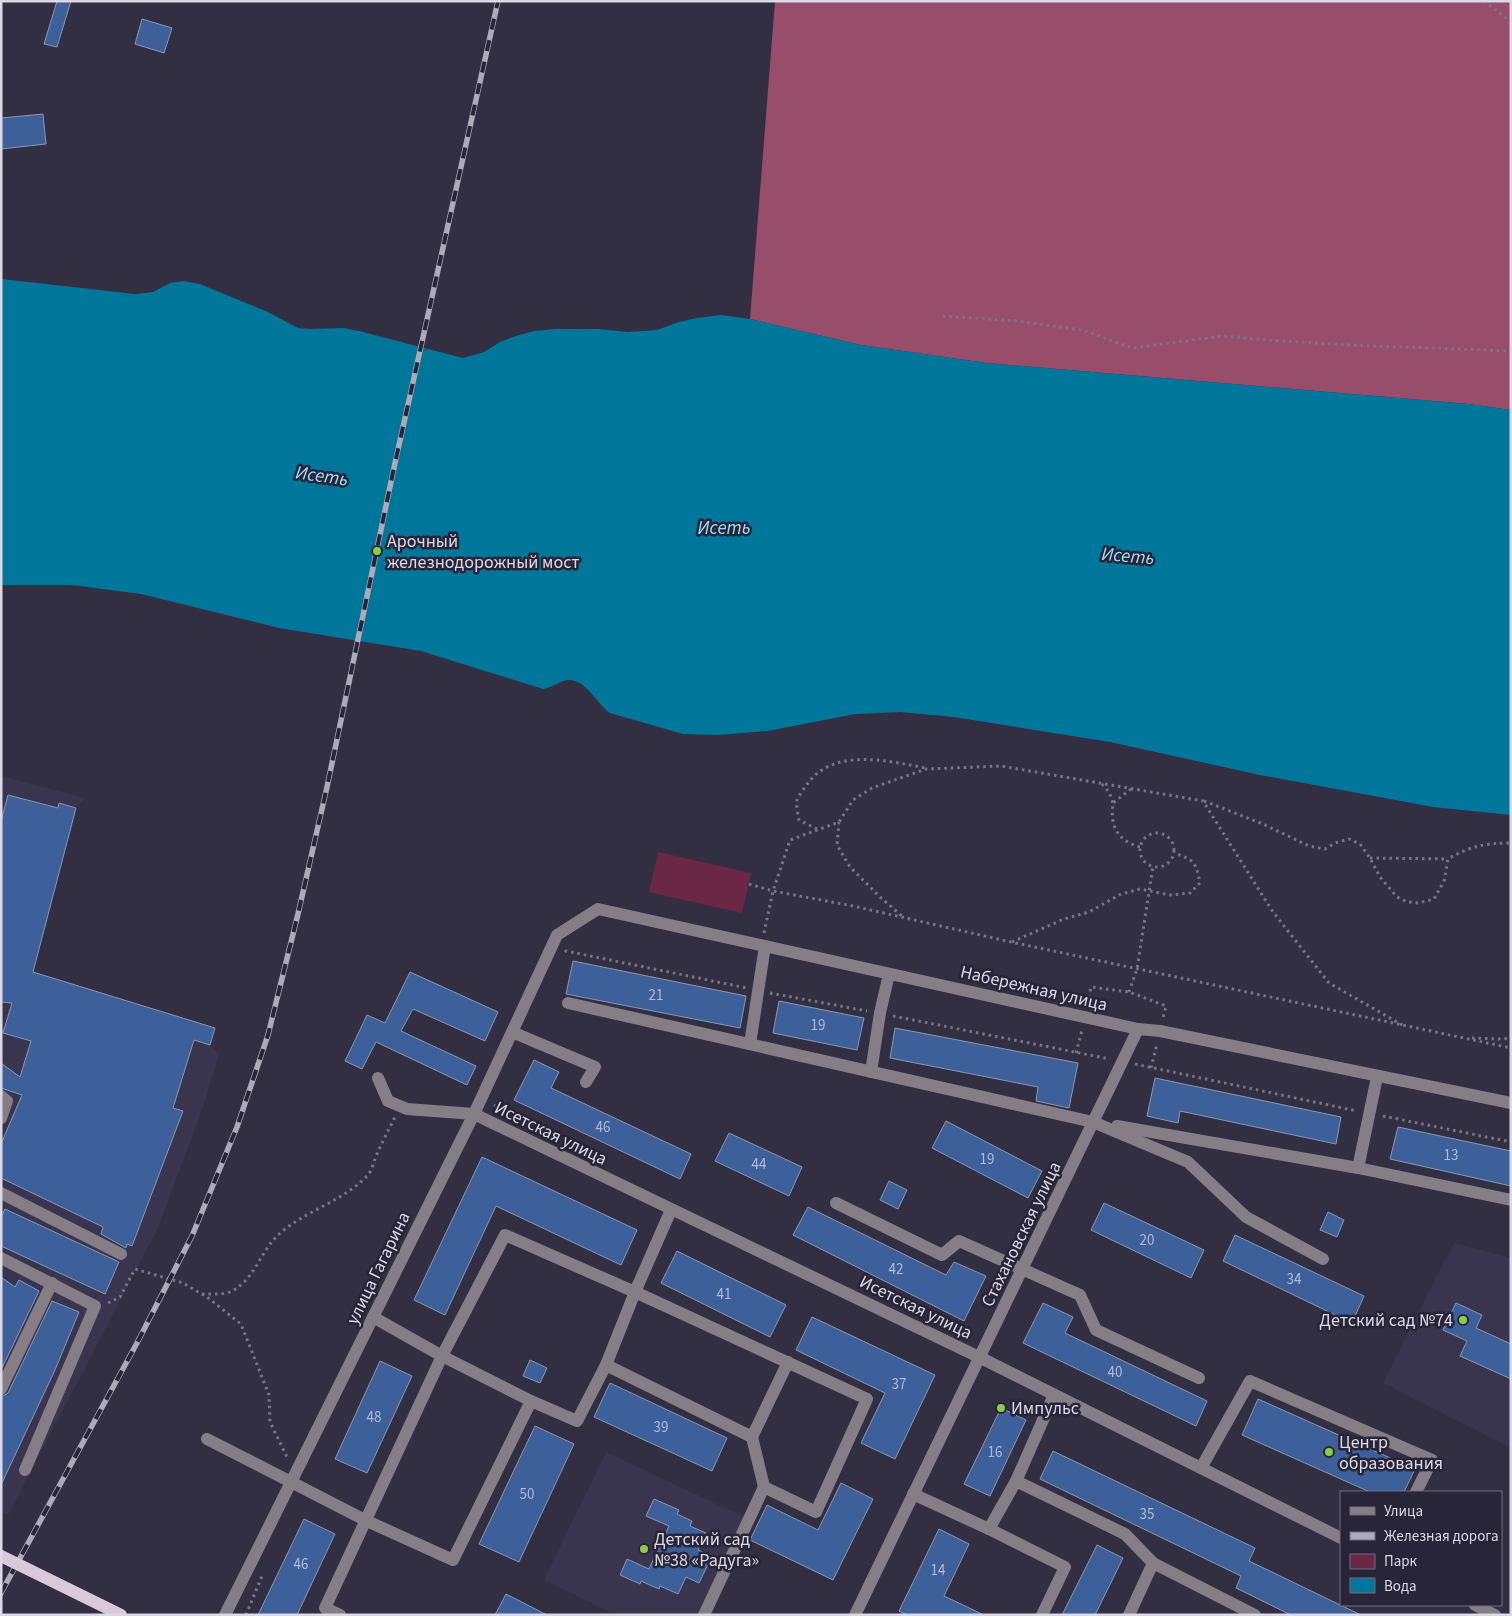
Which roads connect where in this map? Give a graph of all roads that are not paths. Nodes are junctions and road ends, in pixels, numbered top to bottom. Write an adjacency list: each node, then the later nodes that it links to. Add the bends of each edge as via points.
1 (557, 935): 2 (street, Набережная улица, via 598,909); 6 (street, улица Гагарина)
2 (763, 946): 3 (street, Набережная улица); 7 (street)
3 (889, 974): 5 (street, Набережная улица); 8 (street)
4 (568, 1003): 7 (street)
5 (1138, 1029): 9 (street, Набережная улица); 16 (street, Стахановская улица)
6 (512, 1032): 11 (street, via 595,1067); 14 (street, улица Гагарина)
7 (750, 1044): 8 (street)
8 (870, 1072): 16 (street)
9 (1377, 1077): 13 (street, Набережная улица); 17 (street)
10 (378, 1078): 14 (street, via 388,1101 408,1110)
11 (586, 1082)
12 (1, 1096): 15 (street, via 8,1101)
13 (1511, 1103)
14 (474, 1114): 21 (street, Исетская улица); 28 (street, улица Гагарина)
15 (1, 1118)
16 (1094, 1122): 17 (street); 24 (street, via 1188,1162 1246,1217); 25 (street, Стахановская улица)
17 (1358, 1168): 19 (street)
18 (1, 1193): 22 (street)
19 (1511, 1200)
20 (836, 1203): 25 (street, via 942,1255 959,1241)
21 (671, 1210): 27 (street); 30 (street, Исетская улица)
22 (121, 1254)
23 (1, 1258): 26 (street)
24 (1323, 1259)
25 (1022, 1270): 30 (street, Стахановская улица); 33 (street, via 1080,1295 1096,1330)
26 (52, 1283): 34 (street); 40 (street, via 95,1306)
27 (635, 1292): 29 (street, via 504,1235); 31 (street); 32 (street)
28 (373, 1317): 29 (street); 41 (street, улица Гагарина)
29 (442, 1356): 36 (street); 46 (street)
30 (980, 1358): 35 (street, Исетская улица); 45 (street, Стахановская улица)
31 (788, 1362): 37 (street); 43 (street, via 867,1399 816,1512)
32 (606, 1365): 36 (street, via 577,1421); 37 (street)
33 (1199, 1378)
34 (1, 1388)
35 (1054, 1395): 39 (street, Исетская улица); 42 (street)
36 (531, 1401): 46 (street, via 453,1560)
37 (752, 1437): 43 (street)
38 (206, 1440): 41 (street)
39 (1201, 1468): 44 (street, via 1250,1380 1432,1460); 48 (street, Исетская улица)
40 (25, 1470)
41 (293, 1477): 46 (street); 52 (street, улица Гагарина)
42 (1016, 1481): 47 (street); 50 (street, via 1125,1534)
43 (764, 1487): 54 (street)
44 (1416, 1491)
45 (913, 1494): 47 (street); 55 (street, Стахановская улица)
46 (367, 1521): 53 (street, via 326,1608)
47 (989, 1529): 56 (street, via 1065,1567)
48 (1340, 1538)
49 (1, 1556): 51 (main road, bridge)
50 (1153, 1563): 57 (street); 58 (street)
51 (121, 1615)
52 (225, 1615)
53 (340, 1615)
54 (704, 1615)
55 (855, 1615)
56 (1042, 1615)
57 (1129, 1615)
58 (1255, 1615)

